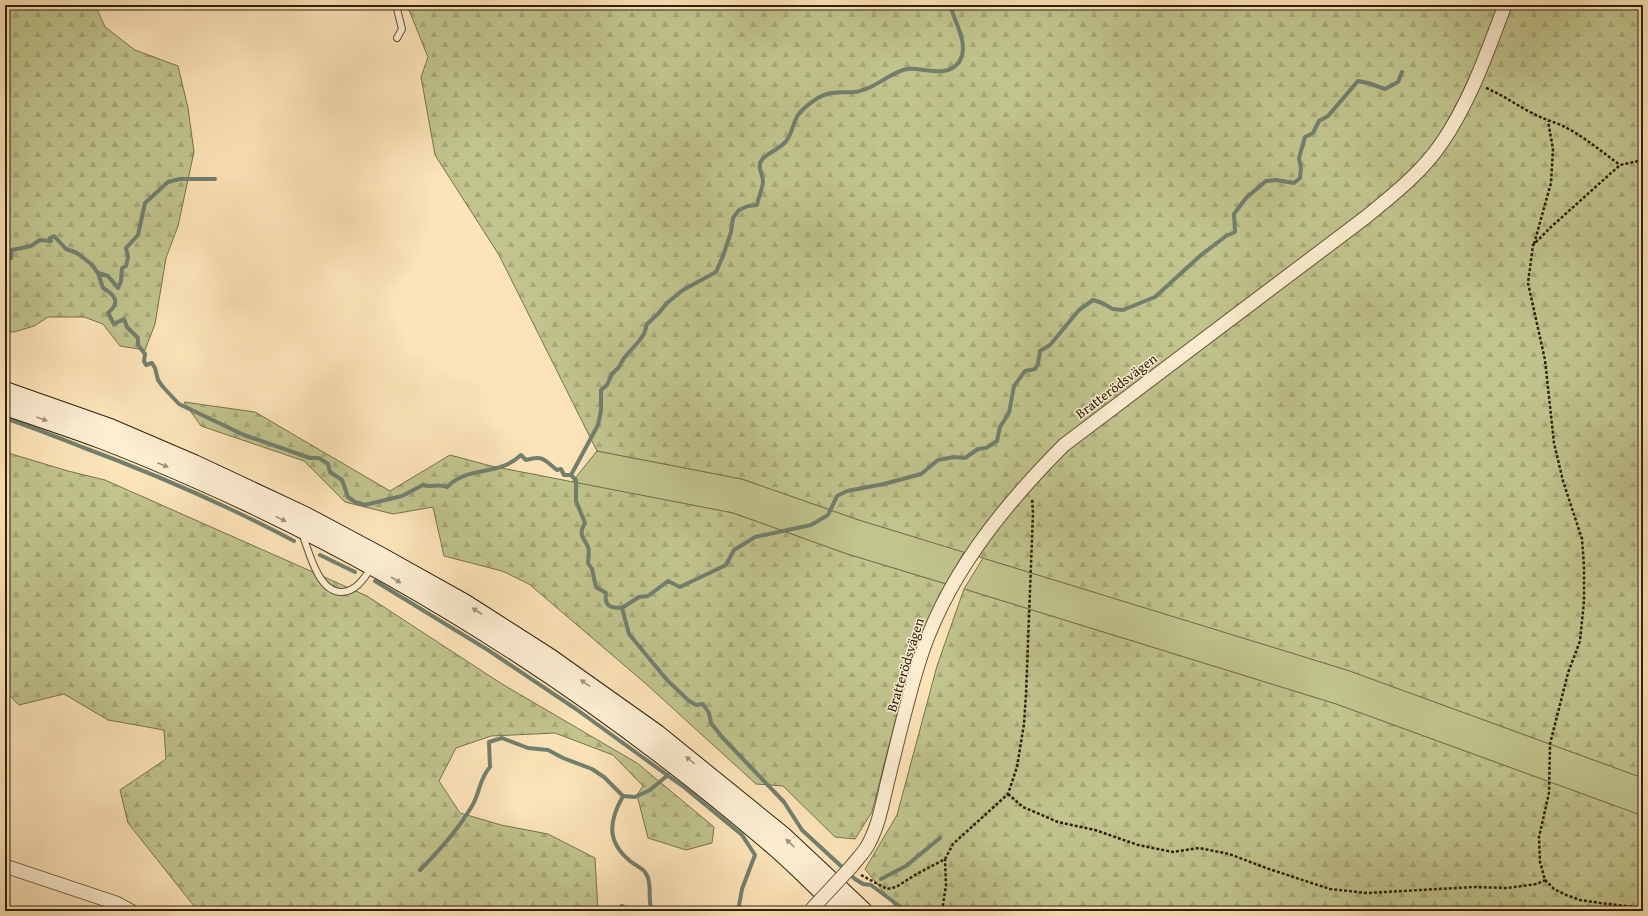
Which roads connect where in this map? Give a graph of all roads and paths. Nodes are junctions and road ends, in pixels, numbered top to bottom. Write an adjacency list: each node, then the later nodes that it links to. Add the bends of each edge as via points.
1 (396, 5): 3 (lane, via 402,29)
2 (1505, 5): 4 (street, Bratterödsvägen)
3 (397, 38)
4 (1475, 83): 5 (path); 11 (street, Bratterödsvägen, via 1440,145 1406,184 1323,250 1064,445)
5 (1548, 121): 7 (path, via 1560,125); 8 (path, via 1553,149 1551,183)
6 (1643, 160): 7 (path)
7 (1620, 165): 8 (path)
8 (1534, 245): 18 (path, via 1528,283 1545,360 1554,443 1582,539 1584,566 1580,640 1568,673 1550,744 1549,793 1539,837 1540,862)
9 (5, 391): 13 (main road, via 110,428 194,464 306,516)
10 (5, 406): 12 (main road, one-way to 12, via 104,440)
11 (1025, 488): 14 (path, via 1031,497 1033,513 1026,694 1017,767); 17 (street, Bratterödsvägen, via 1007,507 966,563 933,623 918,664 880,817 869,844)
12 (300, 528): 13 (main road); 13 (lane, via 318,574 330,590 347,591 356,586)
13 (375, 560): 22 (main road, one-way to 22, via 542,669 650,745 774,847); 23 (main road, one-way to 13, via 783,836 657,734 550,658 464,603)
14 (1008, 794): 15 (path, via 953,844); 18 (path, via 1023,807 1058,822 1172,852 1199,848 1229,854 1330,889 1367,893 1474,887 1506,888 1537,884)
15 (946, 859): 17 (path, via 896,887 887,889 864,878); 24 (path)
16 (5, 866): 21 (street, via 116,903)
17 (851, 867): 20 (street, Bratterödsvägen, bridge)
18 (1545, 880): 19 (path, via 1554,889 1580,900)
19 (1643, 908)
20 (811, 910)
21 (131, 911)
22 (842, 911)
23 (863, 911)
24 (942, 911)

